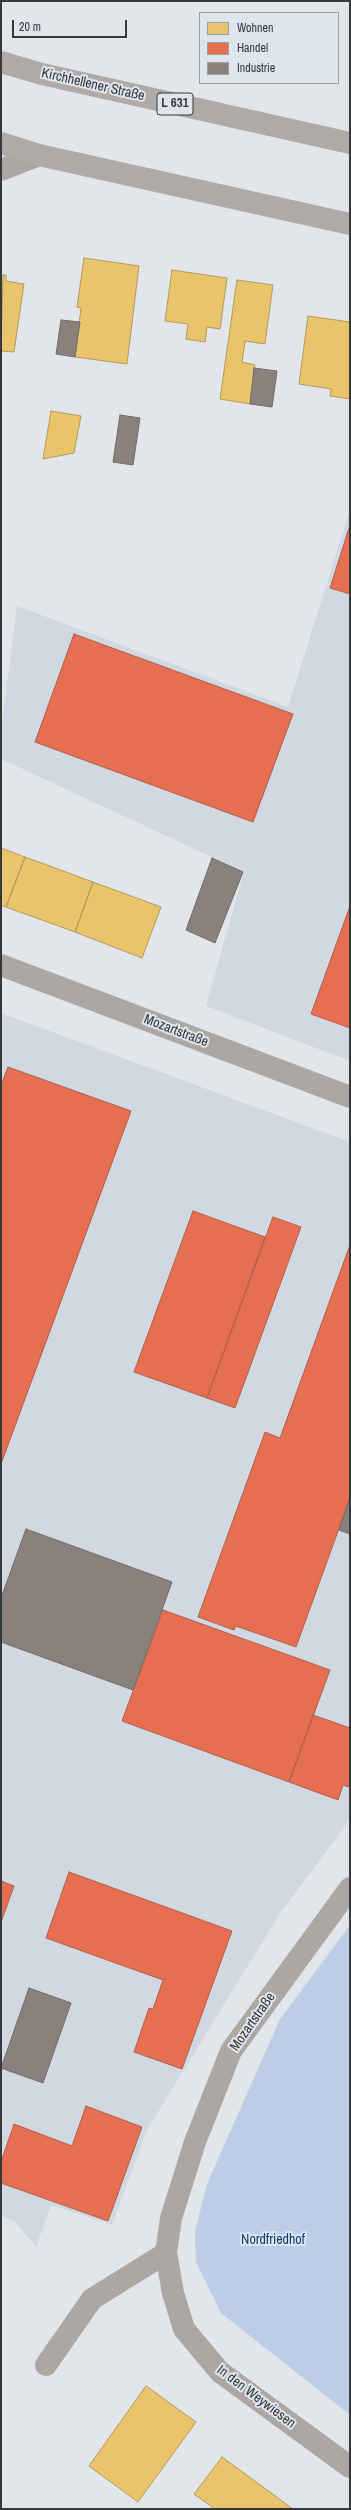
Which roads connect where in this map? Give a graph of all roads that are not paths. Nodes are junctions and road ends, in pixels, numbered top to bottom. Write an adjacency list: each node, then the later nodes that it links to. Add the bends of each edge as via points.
1 (1, 62): 3 (main road, Kirchhellener Straße / L 631)
2 (1, 143): 4 (main road)
3 (350, 143)
4 (39, 155): 5 (street); 6 (main road)
5 (1, 170)
6 (350, 224)
7 (1, 966): 8 (street, Mozartstraße)
8 (350, 1097)
9 (350, 1888): 10 (street, Mozartstraße, via 231,2051 195,2142)
10 (171, 2218): 11 (street, In den Weywiesen)
11 (166, 2253): 12 (street, via 92,2298); 13 (street, In den Weywiesen, via 173,2293 184,2329 220,2372)
12 (46, 2365)
13 (350, 2467)

